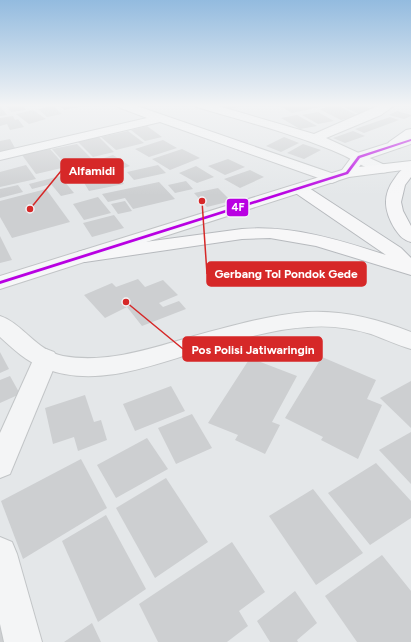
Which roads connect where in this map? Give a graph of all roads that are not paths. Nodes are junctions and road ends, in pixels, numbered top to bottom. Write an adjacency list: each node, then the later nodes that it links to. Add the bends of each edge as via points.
1 (90, 135): 9 (street)
2 (205, 135): 15 (street)
3 (304, 135): 6 (street)
4 (321, 135): 6 (street)
5 (407, 135): 8 (main road)
6 (314, 138): 10 (street)
7 (411, 140): 8 (main road)
8 (394, 145): 10 (main road)
9 (0, 156)
10 (359, 157): 12 (street); 14 (main road)
11 (411, 165): 12 (main road)
12 (382, 169): 14 (main road)
13 (411, 169): 17 (main road, via 400,178 394,189 393,201 402,227)
14 (347, 173): 15 (main road)
15 (332, 178): 16 (main road)
16 (300, 189): 18 (main road); 19 (main road, via 394,252)
17 (411, 237)
18 (85, 256): 19 (main road, via 264,233 309,239); 20 (main road)
19 (411, 269)
20 (0, 283)
21 (0, 324): 23 (street, via 19,342)
22 (411, 341): 23 (street, via 359,324 323,319 287,321 147,359 117,364 62,365)
23 (46, 358): 24 (street)
24 (0, 465)
25 (0, 554): 26 (street)
26 (23, 642)

